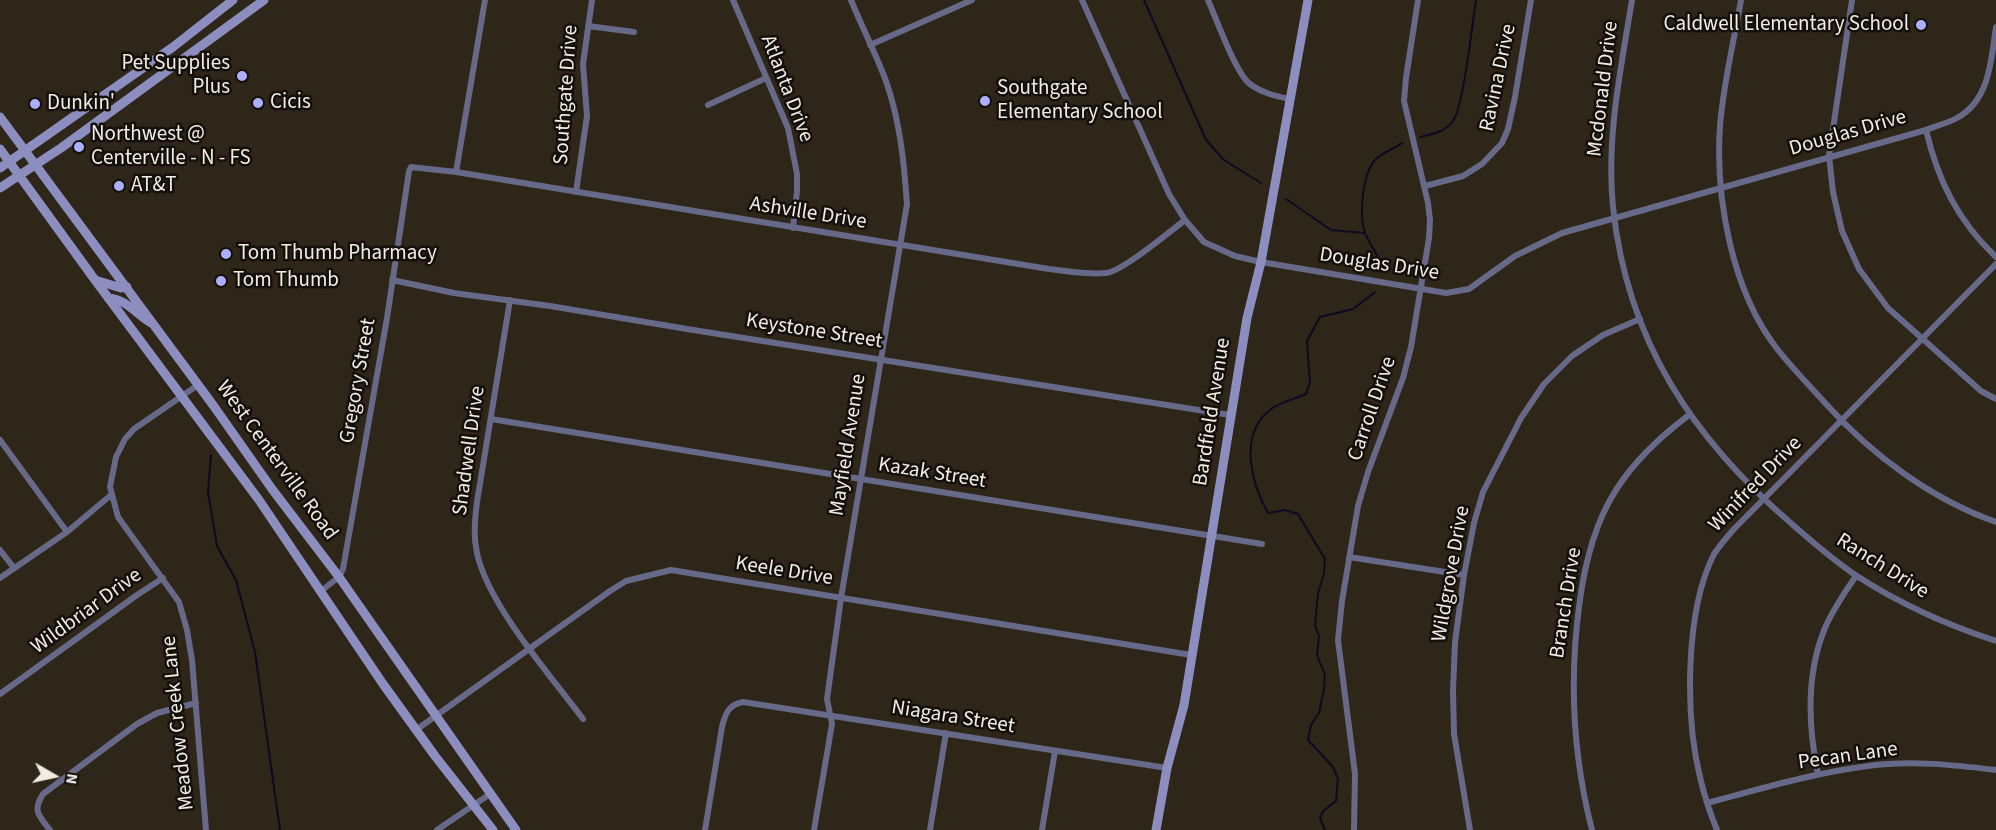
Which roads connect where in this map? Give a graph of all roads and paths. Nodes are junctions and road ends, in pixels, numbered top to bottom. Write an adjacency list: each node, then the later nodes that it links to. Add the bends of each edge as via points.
1 (233, 0): 20 (main road)
2 (264, 0): 21 (main road)
3 (484, 0): 34 (street)
4 (592, 0): 16 (street, Southgate Drive)
5 (733, 0): 22 (street, Atlanta Drive)
6 (851, 0): 19 (street, Mayfield Avenue)
7 (1082, 0): 41 (street, Douglas Drive, via 1168,194)
8 (1208, 0): 23 (street, via 1248,83 1264,93)
9 (1308, 0): 23 (main road, Bardfield Avenue)
10 (1418, 0): 36 (street, Carroll Drive, via 1404,101)
11 (1531, 0): 36 (street, Ravina Drive, via 1515,97 1502,143 1482,164 1463,176)
12 (1632, 0): 40 (street, Mcdonald Drive, via 1613,130)
13 (1740, 0): 37 (street, via 1720,126)
14 (1852, 0): 29 (street)
15 (969, 1): 19 (street)
16 (588, 26): 18 (street); 39 (street, Southgate Drive, via 583,64 587,116)
17 (1996, 27): 26 (street, Douglas Drive, via 1988,77 1975,104 1955,119)
18 (634, 32)
19 (870, 45): 43 (street, Mayfield Avenue, via 894,110 905,166 907,204)
20 (171, 48): 21 (main road); 28 (main road)
21 (179, 61): 31 (main road)
22 (766, 78): 24 (street); 42 (street, Atlanta Drive, via 788,128 795,156)
23 (1289, 99): 45 (main road, Bardfield Avenue)
24 (708, 105)
25 (0, 117): 28 (main road, West Centerville Road)
26 (1926, 130): 29 (street, Douglas Drive); 44 (street, via 1952,202 1976,238)
27 (0, 149): 30 (main road, West Centerville Road)
28 (25, 151): 30 (main road); 31 (main road, West Centerville Road)
29 (1829, 156): 37 (street, Douglas Drive); 55 (street, via 1836,210 1847,245 1873,290)
30 (9, 161): 33 (main road); 35 (main road, West Centerville Road)
31 (36, 164): 35 (main road); 49 (main road, West Centerville Road)
32 (411, 167): 34 (street, Ashville Drive); 48 (street, Gregory Street)
33 (0, 168)
34 (456, 172): 39 (street, Ashville Drive)
35 (19, 174): 38 (main road); 47 (main road, West Centerville Road)
36 (1425, 186): 50 (street, Carroll Drive, via 1430,219)
37 (1721, 187): 40 (street, Douglas Drive); 63 (street, via 1729,244 1752,308 1777,349)
38 (0, 188)
39 (576, 192): 42 (street, Ashville Drive)
40 (1614, 218): 50 (street, Douglas Drive, via 1562,233 1515,256 1468,289 1446,293); 53 (street, Mcdonald Drive)
41 (1185, 220): 43 (street, Ashville Drive, via 1109,273 1049,269); 45 (street, Douglas Drive, via 1204,242)
42 (793, 228): 43 (street, Ashville Drive)
43 (900, 245): 56 (street, Mayfield Avenue)
44 (1996, 257)
45 (1261, 262): 50 (street, Douglas Drive); 61 (main road, Bardfield Avenue)
46 (1996, 264): 55 (street, Winifred Drive)
47 (94, 280): 49 (main road); 51 (main road, West Centerville Road)
48 (392, 280): 52 (street, Keystone Street); 79 (street, Gregory Street)
49 (127, 287): 54 (main road, West Centerville Road)
50 (1421, 289): 75 (street, Carroll Drive, via 1403,378 1368,472)
51 (108, 298): 54 (main road, via 126,303); 58 (main road, West Centerville Road)
52 (510, 300): 56 (street, Keystone Street); 62 (street, Shadwell Drive)
53 (1640, 320): 60 (street, Mcdonald Drive, via 1656,358); 77 (street, Wildgrove Drive, via 1603,335 1572,356 1544,384 1521,418 1484,492)
54 (156, 326): 57 (main road, West Centerville Road)
55 (1921, 340): 59 (street); 63 (street, Winifred Drive)
56 (880, 360): 61 (street, Keystone Street); 65 (street, Mayfield Avenue)
57 (198, 385): 58 (street, Meadow Creek Lane); 66 (main road, West Centerville Road)
58 (180, 396): 67 (street, Meadow Creek Lane, via 125,440 111,475); 69 (main road, West Centerville Road)
59 (1996, 399)
60 (1689, 414): 68 (street, Mcdonald Drive, via 1712,445); 113 (street, Branch Drive, via 1663,434 1615,490 1587,562 1575,636 1572,686 1578,767)
61 (1230, 415): 72 (main road, Bardfield Avenue)
62 (491, 419): 65 (street, Kazak Street); 85 (street, Shadwell Drive, via 477,502 477,554 487,582)
63 (1842, 421): 68 (street, Winifred Drive); 70 (street, via 1882,458 1940,496)
64 (0, 440): 71 (street)
65 (860, 480): 72 (street, Kazak Street); 83 (street, Mayfield Avenue)
66 (272, 489): 69 (main road); 79 (main road, West Centerville Road)
67 (111, 495): 71 (street); 81 (street, Meadow Creek Lane, via 118,517)
68 (1763, 499): 78 (street, Ranch Drive); 99 (street, Winifred Drive, via 1723,541 1709,567 1700,597 1691,663 1691,716)
69 (259, 500): 82 (main road, West Centerville Road)
70 (1996, 522)
71 (67, 532): 76 (street)
72 (1211, 536): 73 (street, Kazak Street); 86 (main road, Bardfield Avenue)
73 (1262, 544)
74 (0, 550): 76 (street)
75 (1349, 557): 77 (street); 111 (street, Carroll Drive, via 1338,640 1355,774)
76 (14, 568): 80 (street)
77 (1464, 575): 112 (street, Wildgrove Drive, via 1455,642 1454,734)
78 (1856, 576): 84 (street, Ranch Drive, via 1935,619); 97 (street, via 1824,629 1812,681 1809,708)
79 (339, 577): 82 (street); 90 (main road, West Centerville Road)
80 (0, 578)
81 (163, 578): 87 (street, Wildbriar Drive); 88 (street, Meadow Creek Lane, via 179,602 187,630)
82 (321, 591): 92 (main road, West Centerville Road)
83 (841, 598): 85 (street, Keele Drive, via 671,570 626,581); 86 (street, Keele Drive); 89 (street, Mayfield Avenue, via 827,699)
84 (1996, 640)
85 (530, 648): 90 (street, Keele Drive); 91 (street, Shadwell Drive)
86 (1191, 655): 95 (main road, Bardfield Avenue, via 1184,705)
87 (0, 694)
88 (196, 703): 101 (street, via 157,713 137,724 43,794 37,802 37,812); 102 (street, Meadow Creek Lane)
89 (831, 714): 93 (street, Niagara Street); 106 (street, Niagara Street, via 735,703 726,713 722,727); 107 (street, Mayfield Avenue)
90 (437, 716): 92 (street, Keele Drive); 98 (main road, West Centerville Road)
91 (583, 719)
92 (416, 730): 100 (main road, West Centerville Road)
93 (946, 733): 94 (street, Niagara Street); 108 (street)
94 (1055, 751): 95 (street, Niagara Street); 109 (street)
95 (1167, 768): 110 (main road, Bardfield Avenue)
96 (1996, 770): 97 (street, Pecan Lane, via 1931,764 1881,765)
97 (1818, 774): 99 (street, Pecan Lane)
98 (490, 794): 100 (street); 105 (main road, West Centerville Road)
99 (1707, 803): 114 (street, Winifred Drive)
100 (475, 805): 103 (street); 104 (main road, West Centerville Road)
101 (50, 830)
102 (206, 830)
103 (437, 830)
104 (494, 830)
105 (516, 830)
106 (705, 830)
107 (814, 830)
108 (930, 830)
109 (1042, 830)
110 (1156, 830)
111 (1354, 830)
112 (1470, 830)
113 (1592, 830)
114 (1717, 830)

